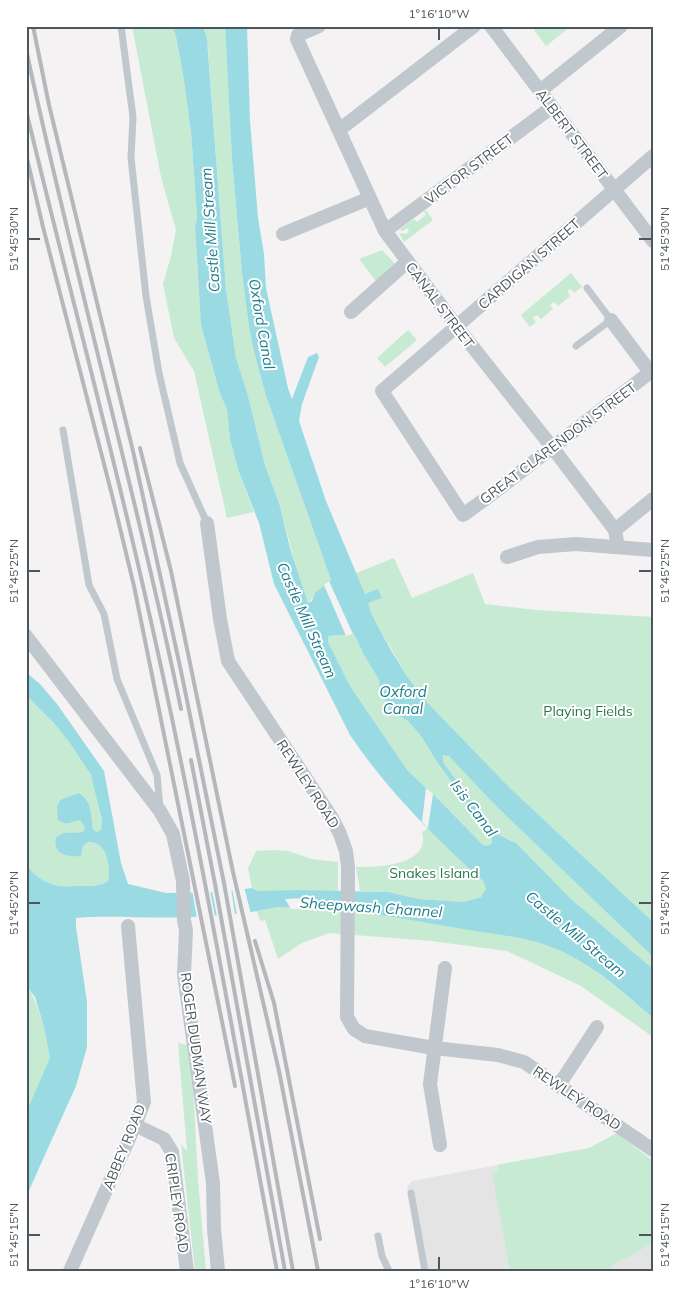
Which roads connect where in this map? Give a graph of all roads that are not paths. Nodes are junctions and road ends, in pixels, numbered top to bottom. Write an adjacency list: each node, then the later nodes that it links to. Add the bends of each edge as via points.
1 (121, 26): 26 (lane, via 133,117 131,158 146,296 159,373 180,463)
2 (319, 26): 8 (street, CANAL STREET, via 298,35 297,40)
3 (474, 26): 8 (street)
4 (491, 26): 6 (street, ALBERT STREET)
5 (621, 26): 6 (street)
6 (540, 91): 7 (street, ALBERT STREET)
7 (552, 107): 10 (street, ALBERT STREET); 12 (street, VICTOR STREET)
8 (339, 130): 11 (street, CANAL STREET)
9 (653, 156): 10 (street, CARDIGAN STREET)
10 (614, 190): 14 (street, ALBERT STREET); 19 (street, CARDIGAN STREET)
11 (370, 198): 12 (street, CANAL STREET); 13 (street)
12 (385, 231): 15 (street, CANAL STREET)
13 (283, 234)
14 (653, 241)
15 (407, 262): 17 (street); 19 (street, CANAL STREET)
16 (586, 288): 18 (lane)
17 (351, 312)
18 (611, 320): 20 (lane); 21 (street)
19 (456, 327): 23 (street, CANAL STREET); 25 (street, CARDIGAN STREET, via 382,390)
20 (576, 346)
21 (652, 371): 23 (street, GREAT CLARENDON STREET)
22 (62, 430): 32 (lane, via 89,585 104,614 117,679 157,775)
23 (552, 447): 25 (street, GREAT CLARENDON STREET); 27 (street, CANAL STREET)
24 (653, 499): 27 (street)
25 (463, 515)
26 (207, 522): 36 (street, REWLEY ROAD, via 228,661 316,794 340,834 346,851 348,1016 354,1029 365,1036)
27 (615, 530): 28 (street, CANAL STREET)
28 (618, 547): 29 (street); 30 (street, via 576,544 538,547)
29 (653, 550)
30 (507, 557)
31 (26, 636): 32 (street, ROGER DUDMAN WAY)
32 (160, 811): 45 (street, ROGER DUDMAN WAY, via 173,834 183,881 184,974 213,1183)
33 (128, 926): 38 (street, ABBEY ROAD, via 144,1102)
34 (445, 968): 36 (street)
35 (597, 1027): 37 (street)
36 (434, 1048): 37 (street, REWLEY ROAD, via 509,1057 524,1062); 39 (street, via 430,1084)
37 (559, 1085): 40 (street, REWLEY ROAD)
38 (135, 1125): 43 (street, ABBEY ROAD); 44 (street, CRIPLEY ROAD, via 164,1138 172,1152)
39 (440, 1145)
40 (653, 1150)
41 (411, 1192): 47 (lane)
42 (378, 1236): 46 (lane)
43 (70, 1271)
44 (186, 1271)
45 (218, 1271)
46 (389, 1271)
47 (425, 1271)

